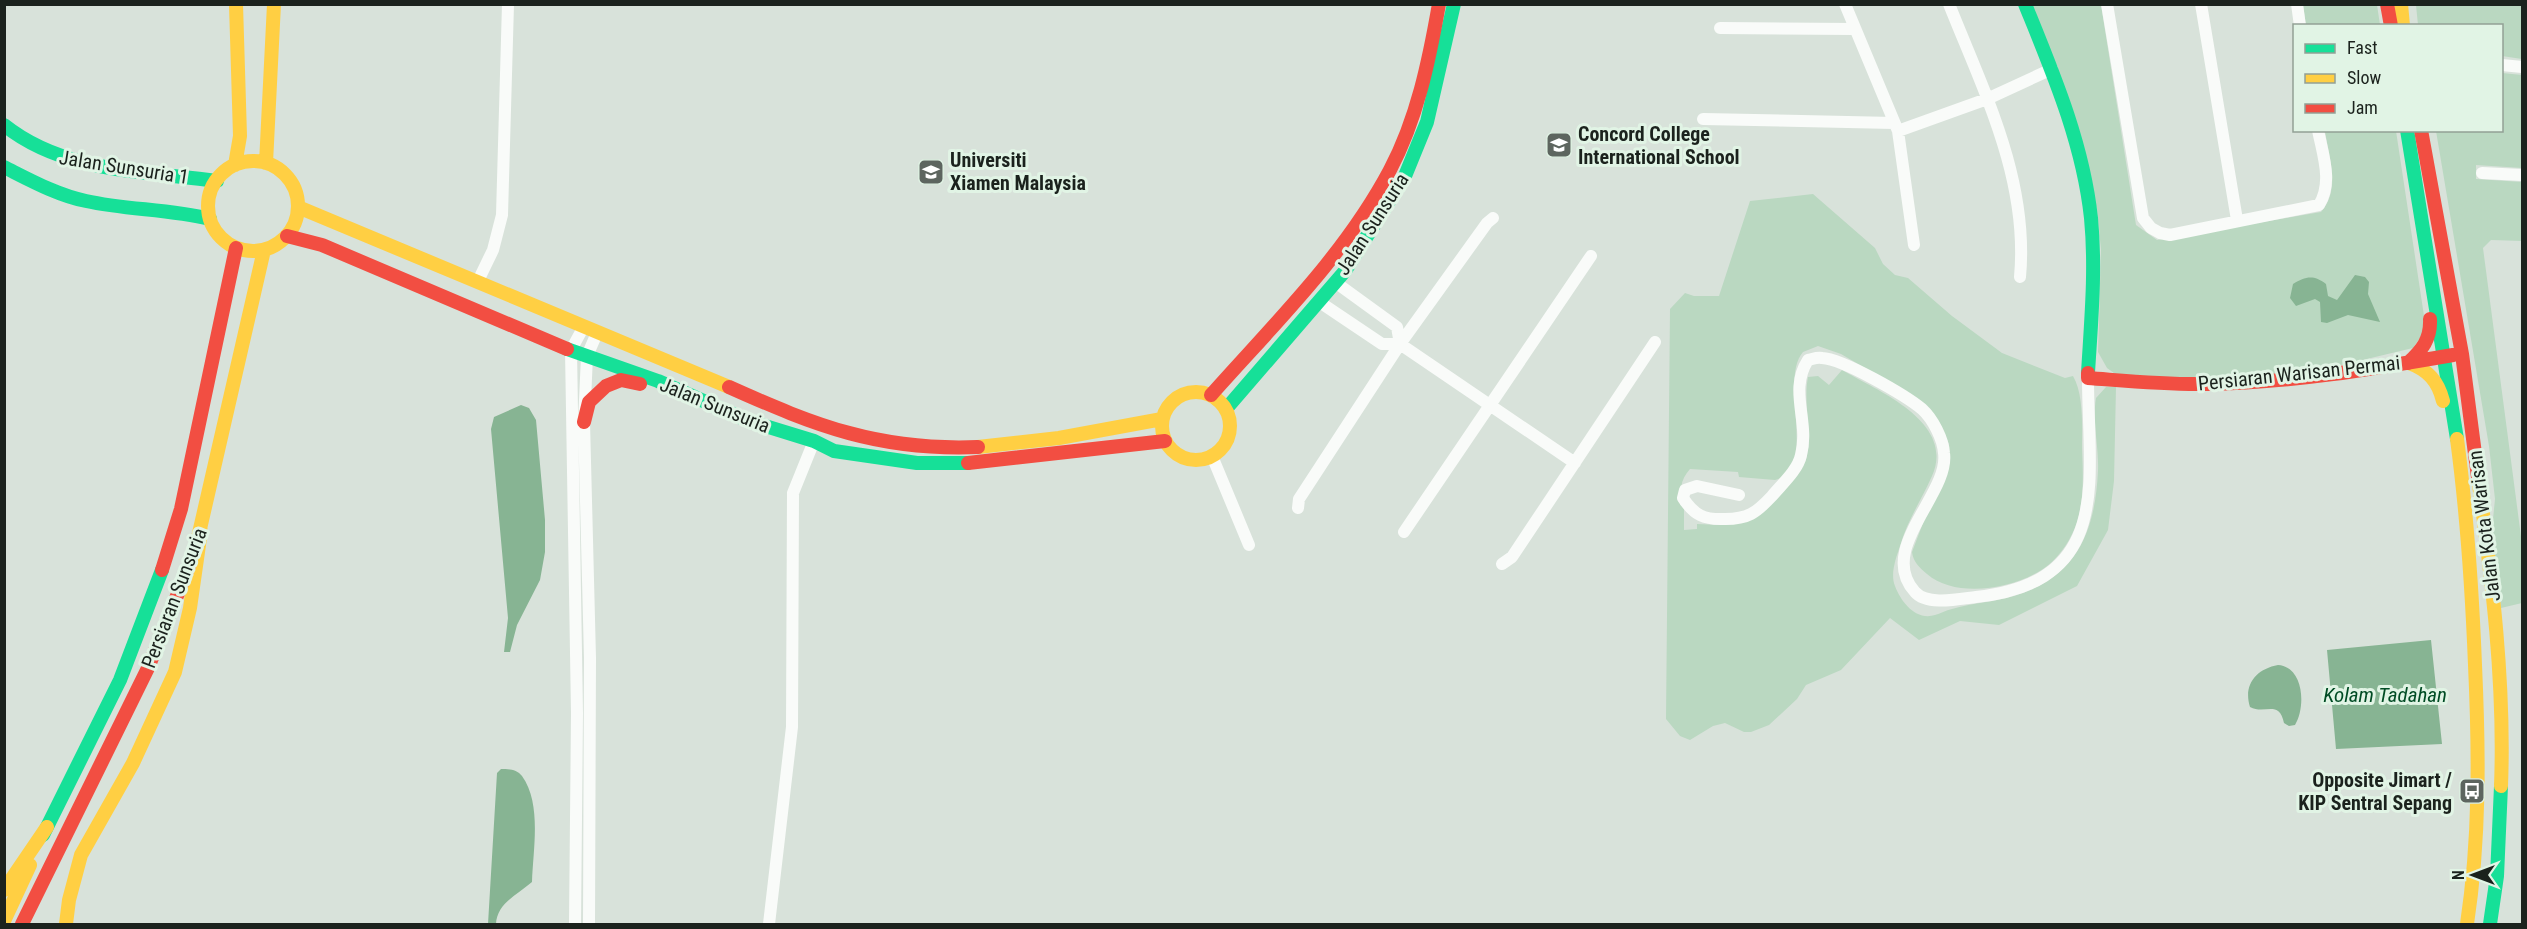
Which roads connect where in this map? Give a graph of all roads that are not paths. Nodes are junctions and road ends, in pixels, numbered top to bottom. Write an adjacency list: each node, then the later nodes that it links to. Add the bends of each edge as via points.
1 (236, 4): 30 (main road, via 240,136)
2 (274, 4): 29 (main road)
3 (507, 4): 46 (street, via 502,215 493,250)
4 (1439, 4): 59 (main road, Jalan Sunsuria, via 1422,85 1390,169 1336,252)
5 (1454, 4): 47 (main road, Jalan Sunsuria, via 1430,111 1405,176)
6 (1845, 4): 18 (street)
7 (1949, 4): 22 (street)
8 (2025, 4): 21 (main road)
9 (2107, 4): 38 (street, via 2143,218 2160,233 2170,235)
10 (2201, 4): 38 (street)
11 (2297, 4): 14 (street)
12 (2387, 4): 15 (main road)
13 (2401, 4): 16 (main road)
14 (2300, 24)
15 (2391, 24)
16 (2403, 24)
17 (1720, 28): 18 (street)
18 (1854, 29): 25 (street)
19 (2503, 65): 20 (street)
20 (2523, 67)
21 (2052, 69): 22 (street); 58 (main road, via 2078,144 2092,228)
22 (1986, 99): 25 (street); 45 (street, via 2007,151 2016,189 2023,248)
23 (1702, 119): 25 (street)
24 (4, 125): 34 (main road, Jalan Sunsuria 1, via 44,153 70,162)
25 (1896, 127): 40 (street)
26 (2318, 132): 38 (street, via 2327,179 2326,194 2319,205)
27 (2407, 132): 44 (main road, Jalan Kota Warisan)
28 (2421, 132): 54 (main road, Jalan Kota Warisan)
29 (266, 164): 30 (main road); 35 (main road, via 289,180)
30 (235, 165): 34 (main road)
31 (4, 167): 37 (main road, Jalan Sunsuria 1, via 85,201 185,212)
32 (2482, 172): 33 (street)
33 (2523, 175)
34 (216, 181): 37 (main road, via 208,206)
35 (298, 207): 39 (main road); 46 (main road, Jalan Sunsuria)
36 (1493, 218): 52 (street)
37 (210, 219): 41 (main road, via 216,231)
38 (2237, 220)
39 (287, 236): 42 (main road); 53 (main road, Jalan Sunsuria, via 322,245)
40 (1914, 245)
41 (236, 248): 42 (main road); 76 (main road, Persiaran Sunsuria, via 171,543 110,702)
42 (264, 250): 72 (main road, Persiaran Sunsuria)
43 (1591, 256): 60 (street)
44 (2429, 266): 56 (main road, Jalan Kota Warisan); 57 (main road, via 2426,287 2431,332 2428,342)
45 (2020, 277)
46 (478, 281): 49 (main road, Jalan Sunsuria)
47 (1335, 282): 48 (main road, Jalan Sunsuria); 52 (street, via 1397,327)
48 (1318, 301): 52 (street, via 1382,344); 61 (main road, Jalan Sunsuria)
49 (583, 328): 50 (main road, Jalan Sunsuria); 53 (street)
50 (597, 333): 55 (street); 62 (main road, Jalan Sunsuria, via 822,425 885,443 970,448)
51 (1655, 342): 68 (street)
52 (1400, 344): 60 (street); 71 (street, via 1299,499)
53 (571, 351): 55 (main road, Jalan Sunsuria); 81 (street, via 577,713)
54 (2463, 354): 56 (main road, Persiaran Warisan Permai); 85 (main road, Jalan Kota Warisan, via 2493,587 2501,722 2497,876)
55 (587, 356): 63 (main road, Jalan Sunsuria, via 658,381); 64 (street)
56 (2444, 357): 57 (main road, Persiaran Warisan Permai); 70 (main road, Jalan Kota Warisan)
57 (2408, 363): 58 (main road, Persiaran Warisan Permai, via 2221,384); 70 (main road, via 2431,374 2440,388 2455,474)
58 (2088, 378): 69 (street, via 2091,470 2084,525 2053,571 2008,592 1957,599 1930,599 1916,593 1905,572 1906,547 1943,468 1945,454 1941,441 1923,410 1842,362 1820,357 1809,360 1800,373 1798,388 1804,429 1801,456 1795,469 1760,508 1748,517 1703,518 1683,498 1685,490 1697,486)
59 (1211, 395): 61 (main road); 62 (main road, via 1180,394)
60 (1490, 405): 68 (street); 73 (street)
61 (1226, 409): 67 (main road, via 1230,430 1227,441)
62 (1162, 419): 66 (main road)
63 (749, 421): 64 (main road, via 621,380 606,386 588,402); 65 (main road, Jalan Sunsuria)
64 (584, 422): 82 (street, via 590,658)
65 (814, 441): 66 (main road, Jalan Sunsuria, via 834,451 853,454 917,462 970,463); 83 (street, via 793,493 792,727)
66 (1165, 441): 67 (main road, via 1180,457 1190,460)
67 (1212, 456): 74 (street)
68 (1575, 462): 75 (street, via 1512,557)
69 (1739, 495)
70 (2465, 503): 84 (main road, Jalan Kota Warisan, via 2479,725 2473,893)
71 (1298, 508)
72 (201, 531): 79 (main road, Persiaran Sunsuria, via 148,668); 80 (main road, via 190,608 175,672 133,763 81,855)
73 (1404, 532)
74 (1249, 545)
75 (1502, 564)
76 (47, 827): 77 (main road); 78 (main road, Persiaran Sunsuria)
77 (4, 890)
78 (4, 921)
79 (22, 924)
80 (66, 924)
81 (575, 924)
82 (590, 924)
83 (769, 924)
84 (2467, 924)
85 (2490, 924)

